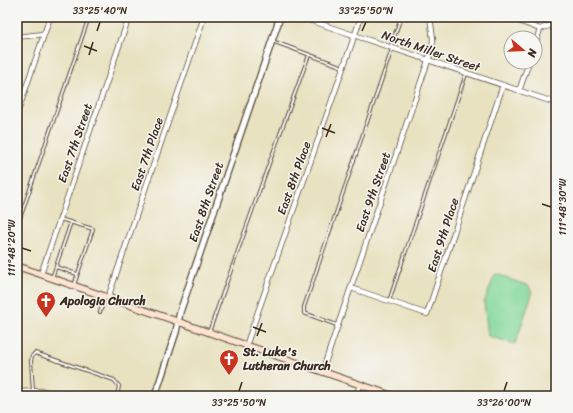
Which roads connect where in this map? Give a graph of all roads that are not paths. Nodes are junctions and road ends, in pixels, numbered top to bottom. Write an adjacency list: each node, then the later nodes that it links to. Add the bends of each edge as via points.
1 (50, 17): 14 (street)
2 (89, 17): 31 (lane)
3 (129, 17): 29 (street, East 7th Street)
4 (204, 17): 40 (street, East 7th Place)
5 (280, 17): 18 (street, East 8th Street)
6 (300, 17): 16 (street, North Miller Street)
7 (361, 17): 16 (street, East 8th Place)
8 (401, 17): 19 (lane)
9 (430, 17): 21 (street, East 9th Street, via 433,40)
10 (514, 17): 13 (street)
11 (553, 17): 12 (lane)
12 (555, 23): 13 (street); 15 (street)
13 (540, 29)
14 (44, 34): 17 (street); 28 (street)
15 (556, 34)
16 (356, 36): 19 (street, North Miller Street); 22 (street, East 8th Place)
17 (17, 37)
18 (272, 42): 20 (lane); 43 (street, East 8th Street)
19 (391, 48): 21 (street, North Miller Street); 44 (lane, via 304,307 304,313)
20 (309, 55): 22 (lane); 45 (lane)
21 (428, 60): 24 (street, North Miller Street); 39 (street, East 9th Street)
22 (344, 67): 46 (street, East 8th Place)
23 (526, 70): 26 (street)
24 (467, 73): 25 (street, North Miller Street); 41 (lane)
25 (503, 85): 26 (street, North Miller Street); 41 (street, East 9th Place, via 427,314)
26 (519, 91): 27 (street, North Miller Street)
27 (556, 103)
28 (17, 114)
29 (60, 218): 30 (lane); 34 (street, East 7th Street)
30 (71, 222): 33 (lane); 35 (lane, via 93,229)
31 (17, 227)
32 (19, 267): 34 (main road); 36 (street)
33 (56, 267): 35 (lane); 37 (lane)
34 (41, 274): 37 (main road)
35 (78, 275): 38 (lane)
36 (17, 278)
37 (52, 278): 38 (main road)
38 (74, 286): 40 (main road)
39 (351, 288): 41 (street, East 9th Place); 44 (street, East 9th Street)
40 (107, 297): 42 (lane); 43 (main road)
41 (389, 301)
42 (100, 312)
43 (178, 322): 45 (main road); 53 (street, East 8th Street)
44 (338, 326): 47 (street, East 9th Street)
45 (209, 333): 46 (main road)
46 (246, 346): 47 (main road)
47 (322, 372): 48 (main road)
48 (360, 385): 54 (street); 55 (main road)
49 (33, 391): 50 (street); 51 (street, via 44,391); 52 (lane, via 31,360 35,353 114,380 119,386)
50 (17, 392)
51 (60, 396)
52 (117, 396)
53 (155, 396)
54 (356, 396)
55 (393, 396)

